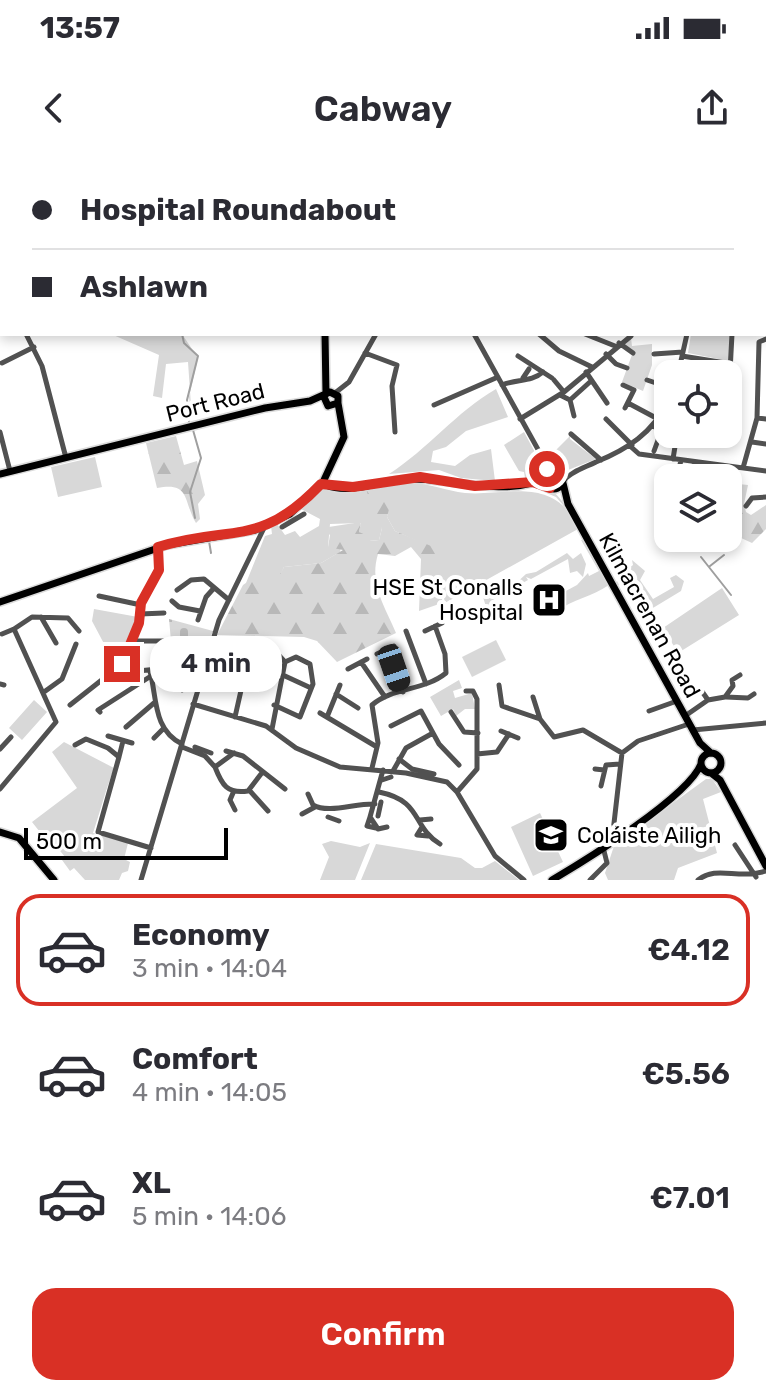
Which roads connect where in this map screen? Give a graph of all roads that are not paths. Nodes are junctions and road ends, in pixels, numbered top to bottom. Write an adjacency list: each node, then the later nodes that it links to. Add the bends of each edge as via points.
1 (325, 160): 2 (street)
2 (341, 160)
3 (27, 336): 14 (street)
4 (325, 336): 39 (main road)
5 (375, 336): 15 (street)
6 (475, 336): 30 (street)
7 (541, 336): 25 (street)
8 (591, 336): 13 (street)
9 (631, 336): 13 (street)
10 (686, 336): 19 (street)
11 (732, 336): 23 (street)
12 (766, 339): 35 (street, via 759,342)
13 (617, 345): 16 (street); 17 (street)
14 (34, 347): 24 (street); 59 (street)
15 (365, 353): 39 (street, via 349,382); 51 (street, via 397,365 392,386)
16 (633, 353)
17 (606, 354): 25 (street); 26 (street)
18 (654, 354): 19 (street)
19 (682, 354): 21 (street); 22 (street)
20 (518, 358): 28 (street)
21 (681, 360)
22 (712, 360)
23 (732, 360)
24 (2, 363)
25 (592, 367): 29 (street)
26 (627, 368)
27 (529, 369): 31 (street)
28 (543, 372): 31 (street, via 534,379); 38 (street)
29 (586, 372): 33 (street); 38 (street)
30 (498, 377): 36 (street); 42 (street)
31 (523, 378): 36 (street)
32 (647, 380): 34 (street)
33 (591, 381): 40 (street); 41 (street)
34 (654, 382)
35 (763, 384): 45 (street)
36 (502, 385): 46 (street)
37 (623, 385): 44 (street, via 634,390 626,406)
38 (562, 393): 40 (street); 46 (street)
39 (330, 398): 59 (main road, Port Road, via 265,408); 75 (main road, via 341,416 343,442)
40 (570, 400): 43 (street)
41 (607, 403)
42 (434, 405)
43 (574, 416)
44 (654, 417)
45 (757, 418): 48 (street); 54 (street)
46 (520, 419): 63 (street)
47 (606, 419): 56 (street)
48 (766, 419)
49 (653, 426): 52 (street)
50 (0, 432): 67 (street)
51 (395, 432)
52 (645, 433): 56 (street); 57 (street)
53 (571, 434): 61 (street)
54 (752, 442): 55 (street); 66 (street)
55 (766, 444)
56 (631, 445): 60 (street, via 639,454); 61 (street)
57 (654, 447)
58 (673, 448): 60 (street)
59 (66, 458): 67 (main road, Port Road)
60 (673, 459): 62 (street)
61 (601, 460): 70 (street)
62 (681, 460): 64 (street); 65 (street)
63 (545, 462): 69 (street); 72 (street)
64 (694, 462): 66 (street)
65 (680, 464)
66 (743, 468): 68 (street)
67 (10, 471): 71 (main road, Port Road)
68 (766, 471)
69 (558, 472): 70 (street); 72 (main road); 74 (main road)
70 (575, 472): 74 (street)
71 (0, 474)
72 (546, 476): 73 (main road); 76 (main road)
73 (533, 482): 75 (main road, via 475,486 420,477 353,487); 76 (main road)
74 (563, 482): 76 (main road); 78 (main road)
75 (324, 483): 81 (main road)
76 (551, 488): 78 (main road)
77 (766, 497): 79 (street, via 752,498)
78 (568, 504): 139 (main road, Kilmacrenan Road)
79 (746, 506)
80 (304, 514): 81 (street)
81 (292, 517): 82 (main road); 83 (street)
82 (265, 526): 84 (main road); 85 (street)
83 (282, 527)
84 (255, 530): 85 (street); 86 (main road)
85 (260, 541): 92 (street)
86 (158, 547): 87 (street, via 159,570); 94 (main road)
87 (149, 585): 88 (street); 95 (street)
88 (160, 585)
89 (214, 588): 90 (street, via 204,579); 92 (street); 96 (street)
90 (177, 590)
91 (99, 596): 95 (street)
92 (229, 600): 127 (street)
93 (172, 601): 96 (street)
94 (0, 602)
95 (141, 605): 98 (street)
96 (201, 611): 100 (street)
97 (164, 613): 98 (street)
98 (140, 614): 108 (street)
99 (41, 617): 103 (street); 104 (street, via 68,618); 110 (street)
100 (198, 620)
101 (442, 623): 102 (street)
102 (435, 626): 106 (street); 122 (street, via 447,670)
103 (14, 629): 107 (street); 131 (street)
104 (79, 631)
105 (406, 631): 122 (street)
106 (425, 631)
107 (2, 634)
108 (132, 641): 109 (street); 115 (street)
109 (168, 641)
110 (56, 643)
111 (76, 644): 131 (street, via 62,679)
112 (254, 650): 114 (street, via 274,650)
113 (377, 654): 132 (street, via 391,648)
114 (285, 662): 120 (street); 126 (street, via 296,657 310,664)
115 (122, 664): 119 (street, via 128,672); 142 (street)
116 (168, 668): 119 (street)
117 (348, 669): 135 (street, via 364,661)
118 (255, 671): 120 (street)
119 (150, 673): 140 (street); 147 (street)
120 (281, 675): 126 (street); 143 (street)
121 (740, 675): 137 (street)
122 (426, 684): 132 (street)
123 (340, 685): 133 (street)
124 (499, 685): 152 (street, via 502,706)
125 (242, 686): 150 (street)
126 (311, 688): 143 (street, via 300,717)
127 (196, 689): 128 (street, via 184,684); 141 (street)
128 (182, 690)
129 (701, 690): 138 (street)
130 (466, 691): 164 (street, via 476,693)
131 (44, 692): 155 (street)
132 (403, 692): 135 (street)
133 (336, 694): 145 (street); 151 (street)
134 (754, 694): 137 (street)
135 (385, 697): 176 (street, via 371,708)
136 (533, 697): 153 (street)
137 (725, 697): 138 (street)
138 (708, 700): 156 (street)
139 (677, 701): 146 (street); 156 (main road, Kilmacrenan Road)
140 (154, 703): 159 (street); 160 (street)
141 (193, 704): 150 (street); 174 (street)
142 (70, 705)
143 (274, 705): 161 (street)
144 (524, 707): 152 (street)
145 (358, 708)
146 (649, 711)
147 (100, 712)
148 (451, 712): 164 (street, via 464,732)
149 (320, 713): 151 (street)
150 (235, 717): 161 (street)
151 (327, 717): 176 (street)
152 (527, 717): 153 (street)
153 (540, 719): 181 (street, via 554,737 583,730)
154 (64, 720): 155 (street)
155 (56, 721): 203 (street)
156 (689, 723): 157 (street); 172 (main road, Kilmacrenan Road); 181 (street, via 638,741)
157 (766, 723)
158 (391, 726): 163 (street, via 419,711)
159 (126, 727)
160 (163, 729): 168 (street); 174 (street)
161 (272, 729): 191 (street, via 296,748 333,765)
162 (501, 731): 165 (street)
163 (433, 733): 185 (street, via 406,748); 188 (street)
164 (478, 733): 183 (street)
165 (509, 734): 169 (street); 183 (street, via 497,752)
166 (11, 737): 177 (street)
167 (109, 737): 170 (street)
168 (154, 738)
169 (518, 738)
170 (123, 741): 171 (street); 184 (street)
171 (132, 743)
172 (700, 743): 182 (main road, Kilmacrenan Road); 186 (main road, Kilmacrenan Road)
173 (78, 745): 184 (street, via 86,739)
174 (182, 746): 179 (street); 227 (street)
175 (195, 747): 179 (street)
176 (378, 747): 191 (street)
177 (0, 749)
178 (226, 751): 180 (street)
179 (206, 753): 189 (street)
180 (234, 753): 189 (street); 196 (street)
181 (622, 753): 187 (street)
182 (711, 753): 186 (main road); 190 (main road, Kilmacrenan Road, via 719,758)
183 (477, 754): 207 (street, via 474,775)
184 (119, 757): 227 (street, via 96,829)
185 (399, 759): 197 (street); 198 (street, via 412,769)
186 (702, 761): 195 (main road); 199 (main road)
187 (620, 764): 194 (street); 224 (street)
188 (459, 765)
189 (215, 767): 208 (street)
190 (720, 767): 195 (main road); 201 (main road)
191 (372, 768): 193 (street)
192 (595, 769): 194 (street)
193 (383, 770): 197 (street); 200 (street)
194 (604, 770): 202 (street)
195 (710, 772): 199 (main road); 201 (main road)
196 (261, 774): 204 (street); 205 (street)
197 (392, 774): 200 (street); 207 (street, via 438,778)
198 (434, 774)
199 (694, 775): 228 (main road)
200 (382, 780): 206 (street)
201 (720, 780): 233 (main road)
202 (601, 786)
203 (0, 789)
204 (285, 789)
205 (250, 791): 208 (street); 216 (street)
206 (379, 792): 212 (street); 221 (street, via 405,802)
207 (457, 792): 238 (street, via 495,856)
208 (233, 793): 211 (street)
209 (225, 794): 211 (street)
210 (308, 794): 213 (street)
211 (230, 800): 214 (street)
212 (377, 805): 215 (street); 218 (street); 222 (street, via 370,817 376,828)
213 (316, 807): 215 (street); 217 (street)
214 (235, 810)
215 (332, 810): 219 (street)
216 (268, 811)
217 (302, 814)
218 (378, 816)
219 (333, 819)
220 (431, 819): 221 (street)
221 (421, 823): 225 (street)
222 (387, 827)
223 (0, 832): 237 (main road, via 19,838)
224 (613, 832)
225 (440, 844)
226 (735, 845): 229 (street)
227 (151, 848): 235 (street)
228 (601, 848): 239 (main road); 240 (street, via 607,858 604,868)
229 (739, 852): 230 (street); 232 (street)
230 (729, 857)
231 (757, 862): 232 (street)
232 (749, 867): 234 (street)
233 (766, 869): 234 (street)
234 (756, 877): 242 (street)
235 (143, 878)
236 (723, 878): 241 (street, via 711,873); 242 (street)
237 (54, 880)
238 (524, 880)
239 (552, 880)
240 (590, 880)
241 (698, 880)
242 (745, 880)

